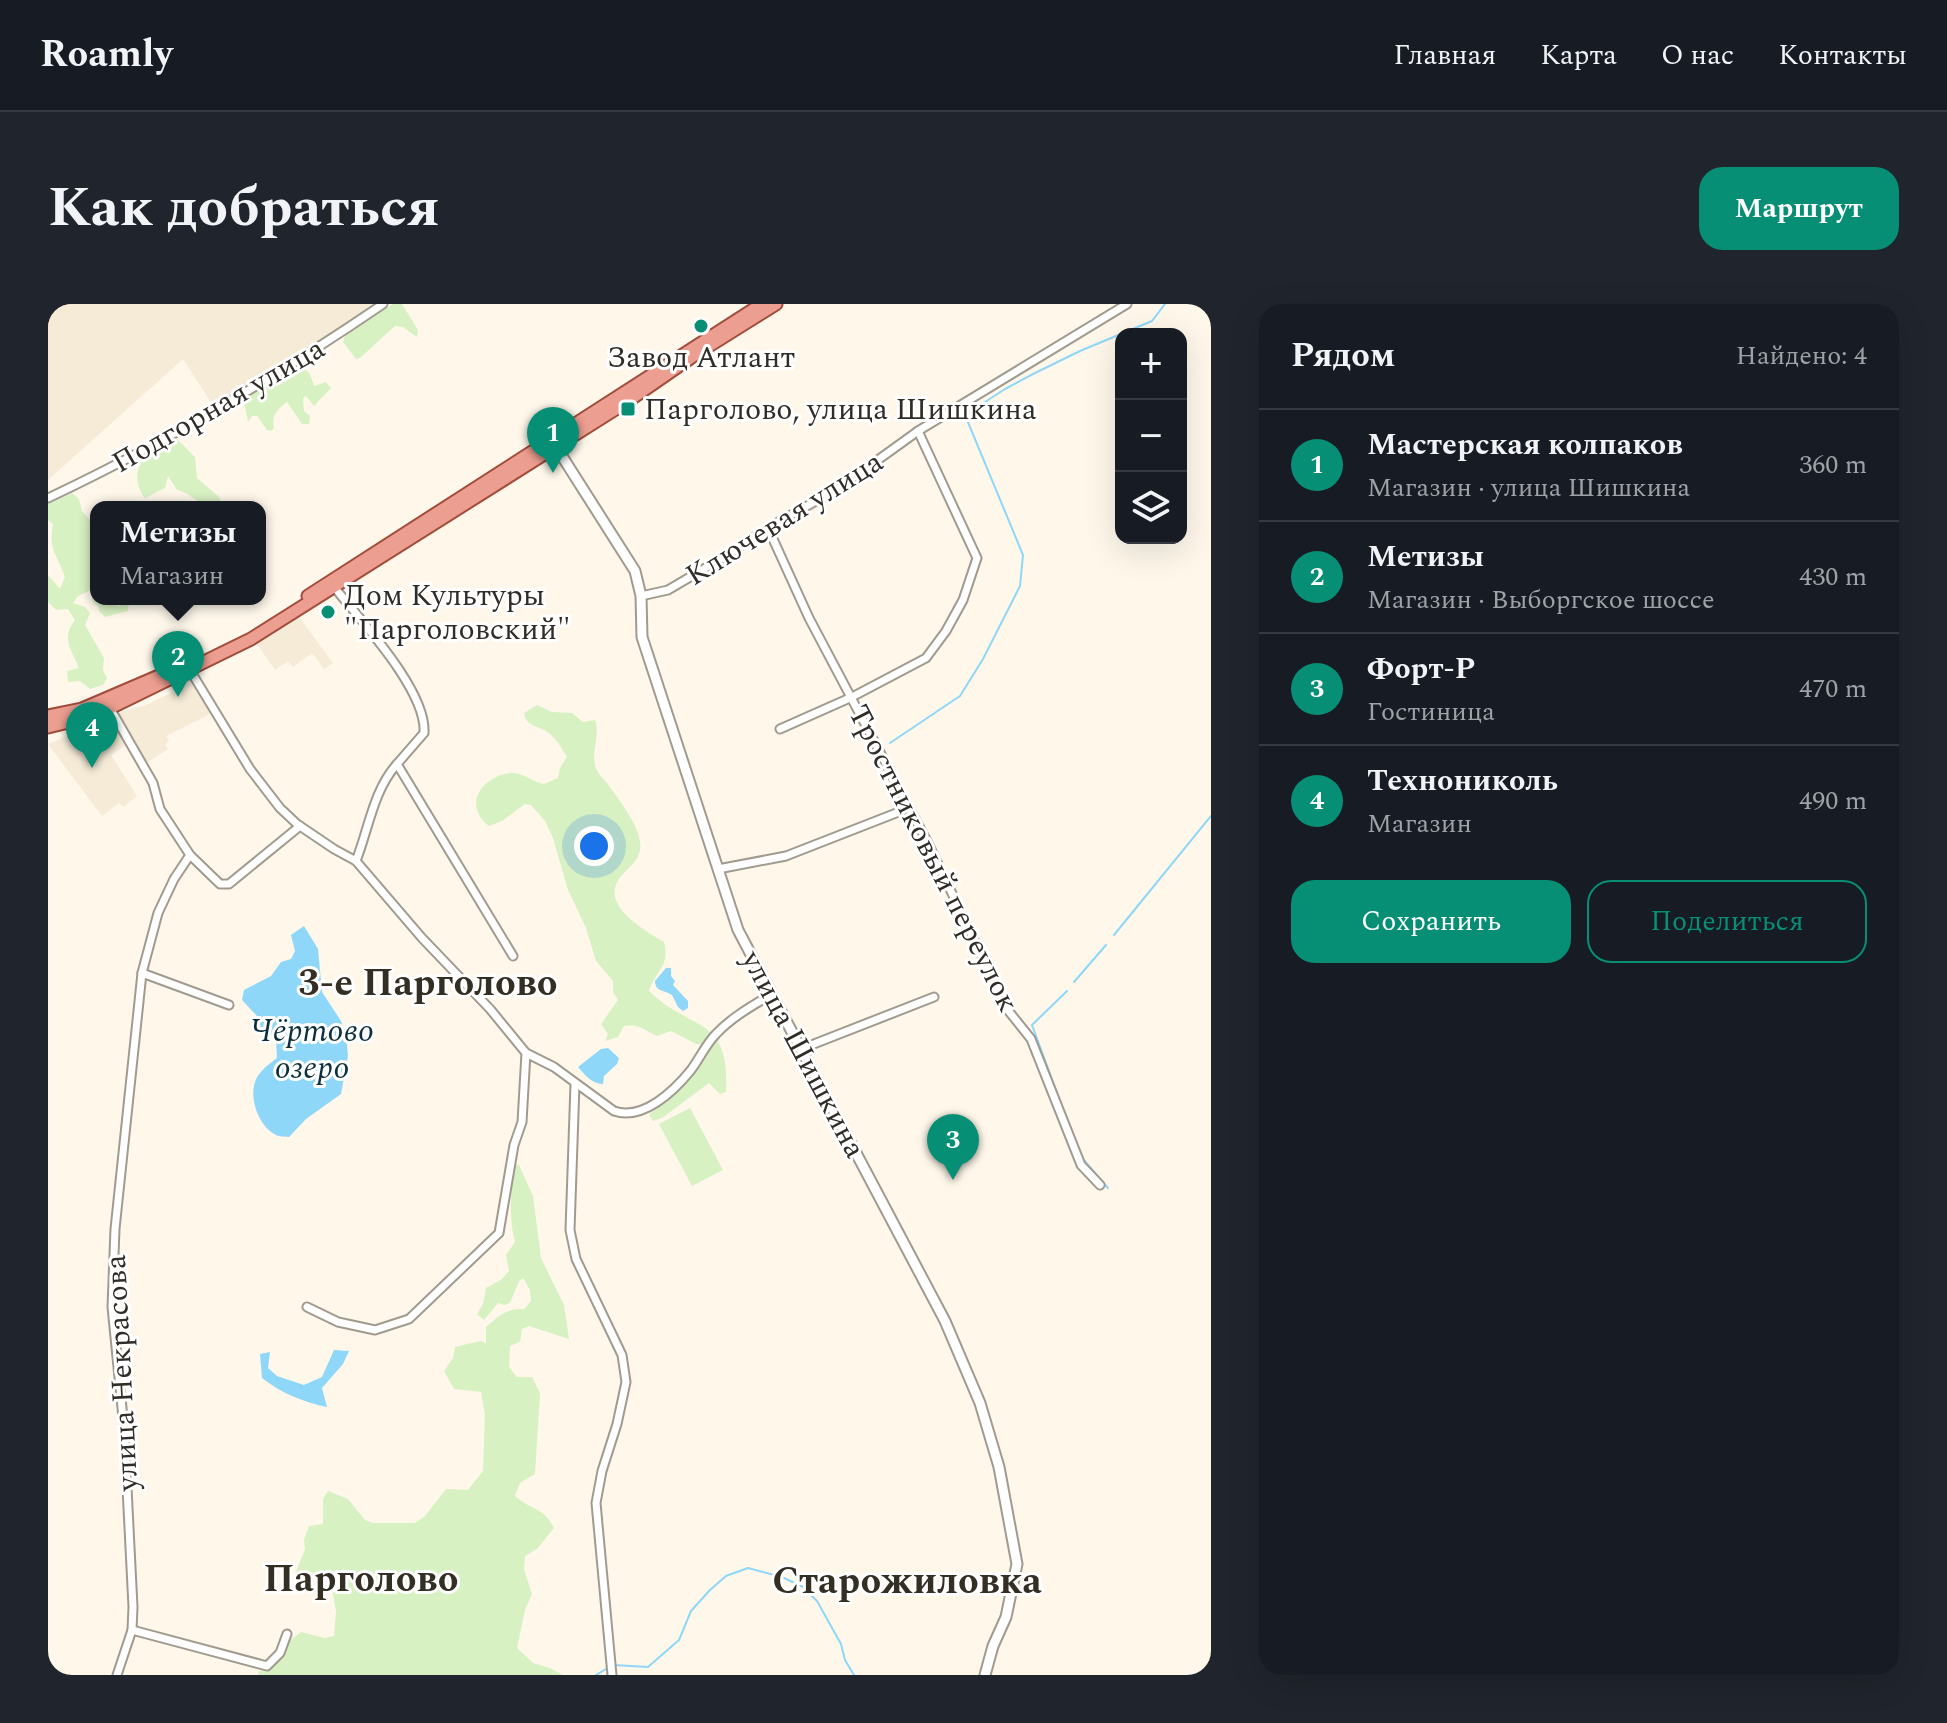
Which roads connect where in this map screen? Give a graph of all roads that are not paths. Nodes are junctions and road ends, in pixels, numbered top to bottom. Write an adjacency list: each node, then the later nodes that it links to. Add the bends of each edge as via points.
1 (383, 304): 7 (street, Подгорная улица, via 179,432)
2 (762, 304): 6 (main road)
3 (776, 304): 6 (main road)
4 (1127, 304): 5 (street, Ключевая улица)
5 (918, 431): 8 (street, Ключевая улица, via 839,488); 12 (street, via 977,558 963,600 926,658)
6 (553, 443): 9 (main road); 10 (street, улица Шишкина, via 626,555); 14 (main road, via 246,634)
7 (48, 498)
8 (768, 528): 10 (street, Ключевая улица, via 668,590); 12 (street, Тростниковый переулок)
9 (335, 588): 11 (main road); 16 (street, via 420,704 424,733)
10 (641, 596): 21 (street, улица Шишкина, via 642,637)
11 (190, 670): 13 (main road); 18 (street, via 250,769)
12 (852, 697): 15 (street); 17 (street, Тростниковый переулок)
13 (110, 708): 14 (main road); 19 (street, via 153,783 160,809)
14 (50, 726)
15 (780, 729)
16 (397, 764): 20 (street, via 380,789); 22 (street)
17 (909, 808): 21 (street, via 786,856); 30 (street, Тростниковый переулок, via 1007,1009 1031,1039 1081,1165)
18 (300, 826): 19 (street, via 229,884 220,884); 20 (street)
19 (190, 855): 23 (street, улица Некрасова, via 158,913)
20 (356, 861): 28 (street)
21 (718, 869): 24 (street, улица Шишкина, via 738,930)
22 (513, 956)
23 (142, 973): 26 (street); 32 (street, улица Некрасова, via 111,1282 124,1428)
24 (772, 994): 27 (street, улица Шишкина); 29 (street, via 716,1034 679,1085 639,1112 614,1111)
25 (934, 997): 27 (street)
26 (229, 1005)
27 (801, 1049): 36 (street, улица Шишкина, via 945,1321 980,1403 999,1467 1017,1564 1006,1617)
28 (526, 1053): 29 (street); 31 (street, via 522,1122 499,1233 409,1319 375,1330 338,1322)
29 (575, 1084): 35 (street, via 570,1230 576,1259 622,1355 626,1382 596,1503)
30 (1100, 1185)
31 (307, 1307)
32 (132, 1630): 33 (street, via 267,1666 280,1653); 34 (street, улица Некрасова)
33 (287, 1634)
34 (117, 1675)
35 (612, 1675)
36 (985, 1675)

